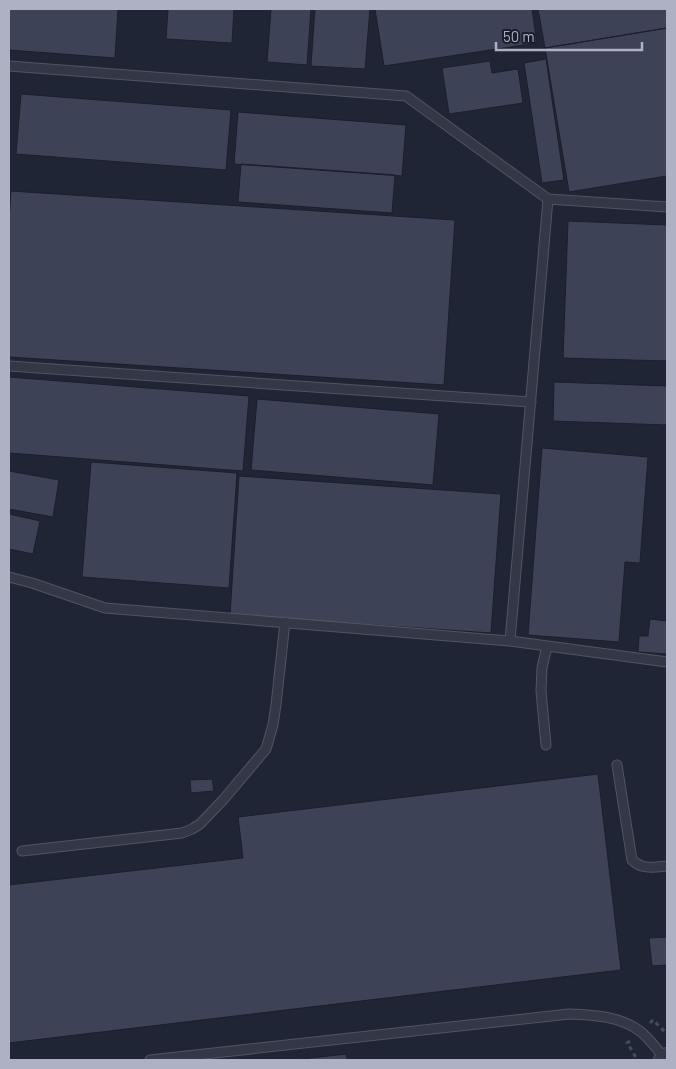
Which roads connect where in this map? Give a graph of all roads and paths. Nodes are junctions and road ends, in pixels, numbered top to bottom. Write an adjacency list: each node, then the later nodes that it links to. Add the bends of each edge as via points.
1 (9, 66): 2 (lane, via 406,96)
2 (548, 200): 3 (lane); 5 (lane)
3 (667, 207)
4 (9, 366): 5 (lane)
5 (530, 402): 8 (lane)
6 (9, 577): 7 (lane, via 105,608)
7 (285, 622): 8 (lane); 13 (lane, via 273,725 266,748 200,824 182,833)
8 (510, 641): 9 (lane)
9 (547, 646): 10 (lane); 11 (lane, via 541,691)
10 (667, 662)
11 (546, 745)
12 (617, 766): 14 (lane, via 632,860 638,866 649,868)
13 (22, 852)
14 (667, 866)
15 (665, 1059): 16 (lane, via 641,1032 627,1024 602,1016 569,1014)
16 (150, 1060)

